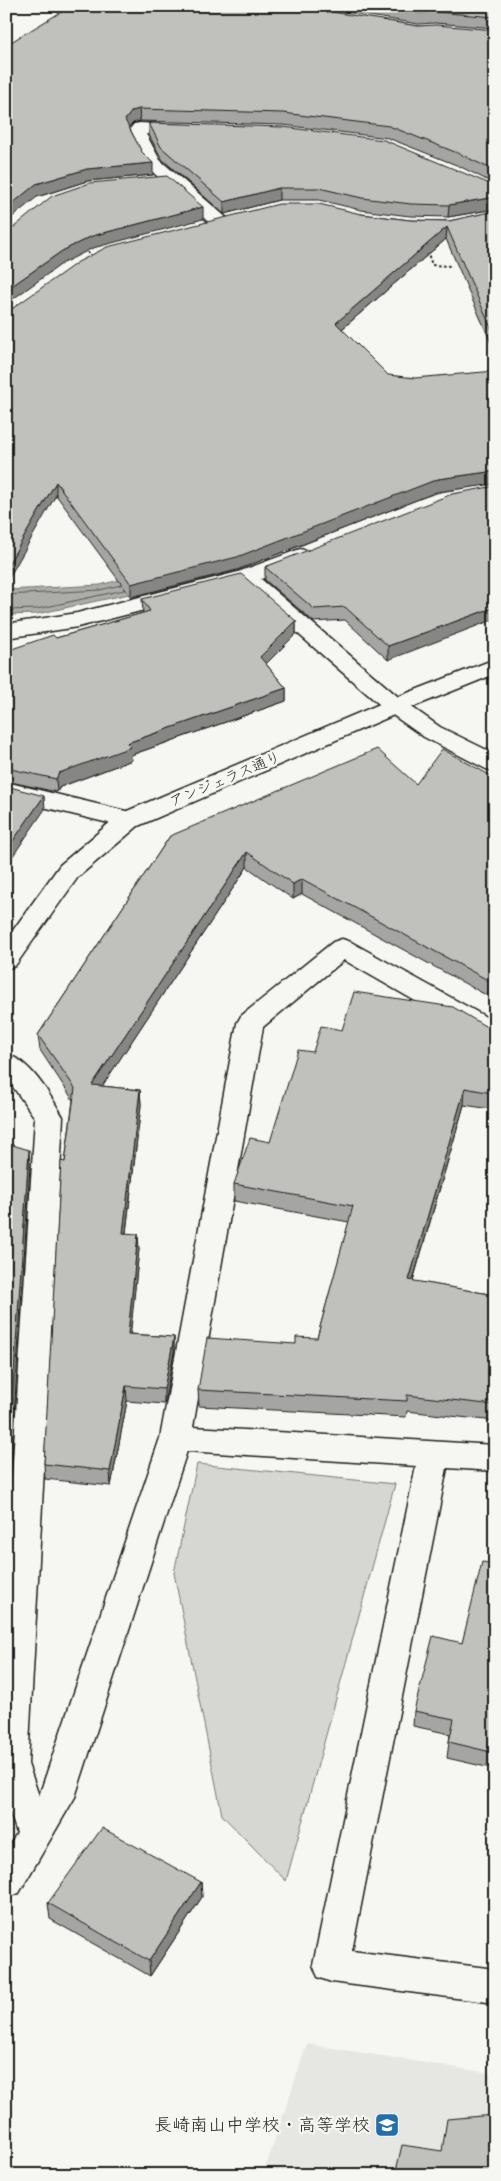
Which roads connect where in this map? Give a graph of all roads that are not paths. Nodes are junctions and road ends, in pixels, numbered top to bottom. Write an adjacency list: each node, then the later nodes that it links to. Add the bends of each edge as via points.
1 (208, 130): 2 (street, via 140,128 136,132 153,163)
2 (170, 180): 3 (street); 5 (street)
3 (152, 182)
4 (239, 218): 5 (street)
5 (221, 223): 6 (street)
6 (202, 228)
7 (316, 550): 8 (street)
8 (246, 577): 9 (street, via 78,620); 11 (street)
9 (6, 631)
10 (495, 666): 11 (street, アンジェラス通り)
11 (395, 706): 12 (street, via 432,732); 14 (street, アンジェラス通り)
12 (495, 764)
13 (6, 790): 14 (street)
14 (129, 820): 15 (street, アンジェラス通り, via 69,871)
15 (6, 960)
16 (495, 1034): 18 (street, via 342,948 250,1023)
17 (6, 1063): 21 (street, via 17,1071 49,1117 11,1764)
18 (176, 1438): 19 (street); 21 (street, via 58,1797)
19 (434, 1454): 20 (street); 23 (street, via 331,1966)
20 (495, 1458)
21 (35, 1835): 22 (street)
22 (6, 1882)
23 (495, 1986)

